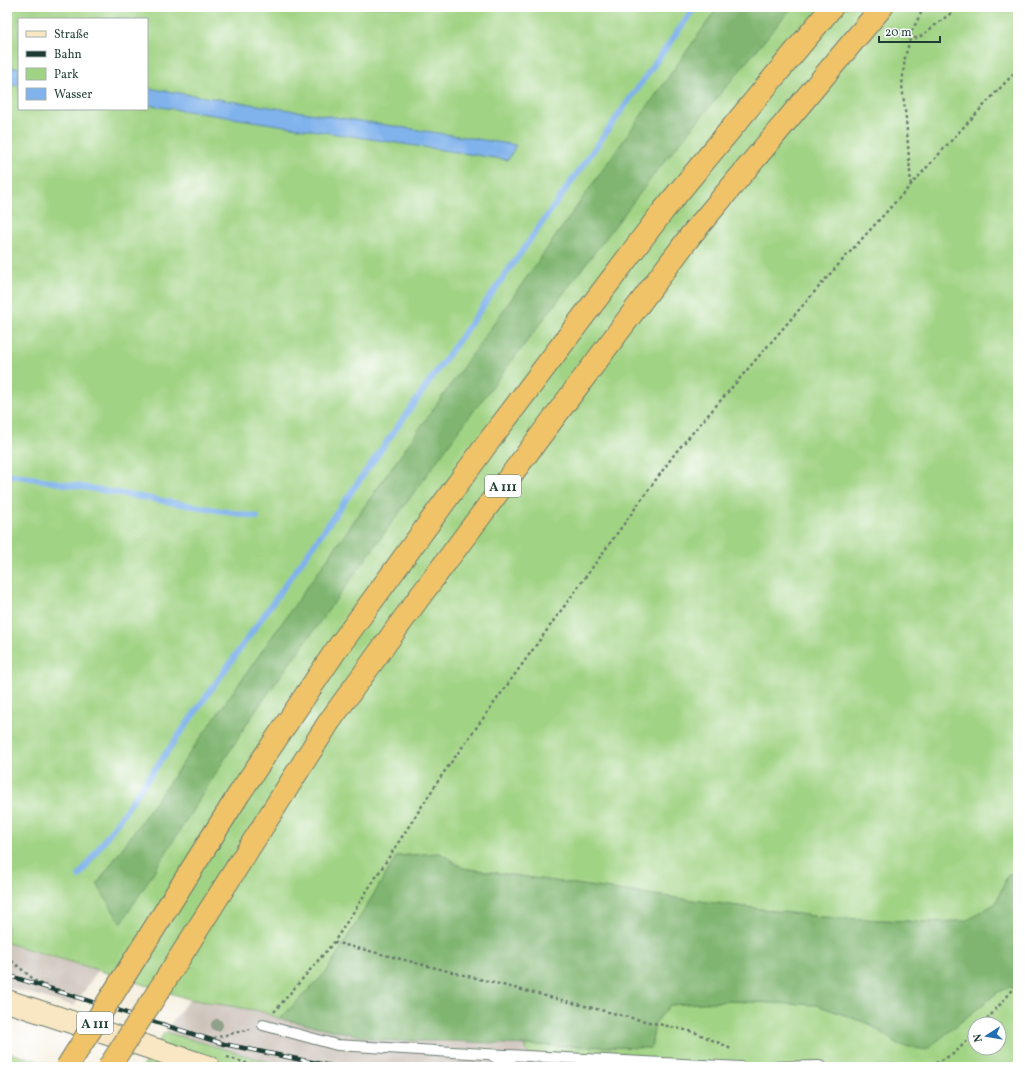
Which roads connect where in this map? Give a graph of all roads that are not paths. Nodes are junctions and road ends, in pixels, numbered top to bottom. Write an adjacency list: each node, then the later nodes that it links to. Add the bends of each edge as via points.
1 (832, 7): 6 (highway, A 111, bridge, via 663,211 489,441 334,653 238,794)
2 (882, 7): 7 (highway, A 111, bridge, via 691,236 418,599 329,722)
3 (7, 1001): 8 (main road)
4 (264, 1025): 5 (lane, via 337,1045)
5 (486, 1054): 9 (lane); 10 (lane)
6 (67, 1067)
7 (109, 1067)
8 (209, 1067)
9 (518, 1067)
10 (741, 1067)
11 (775, 1067): 12 (lane)
12 (822, 1067)

